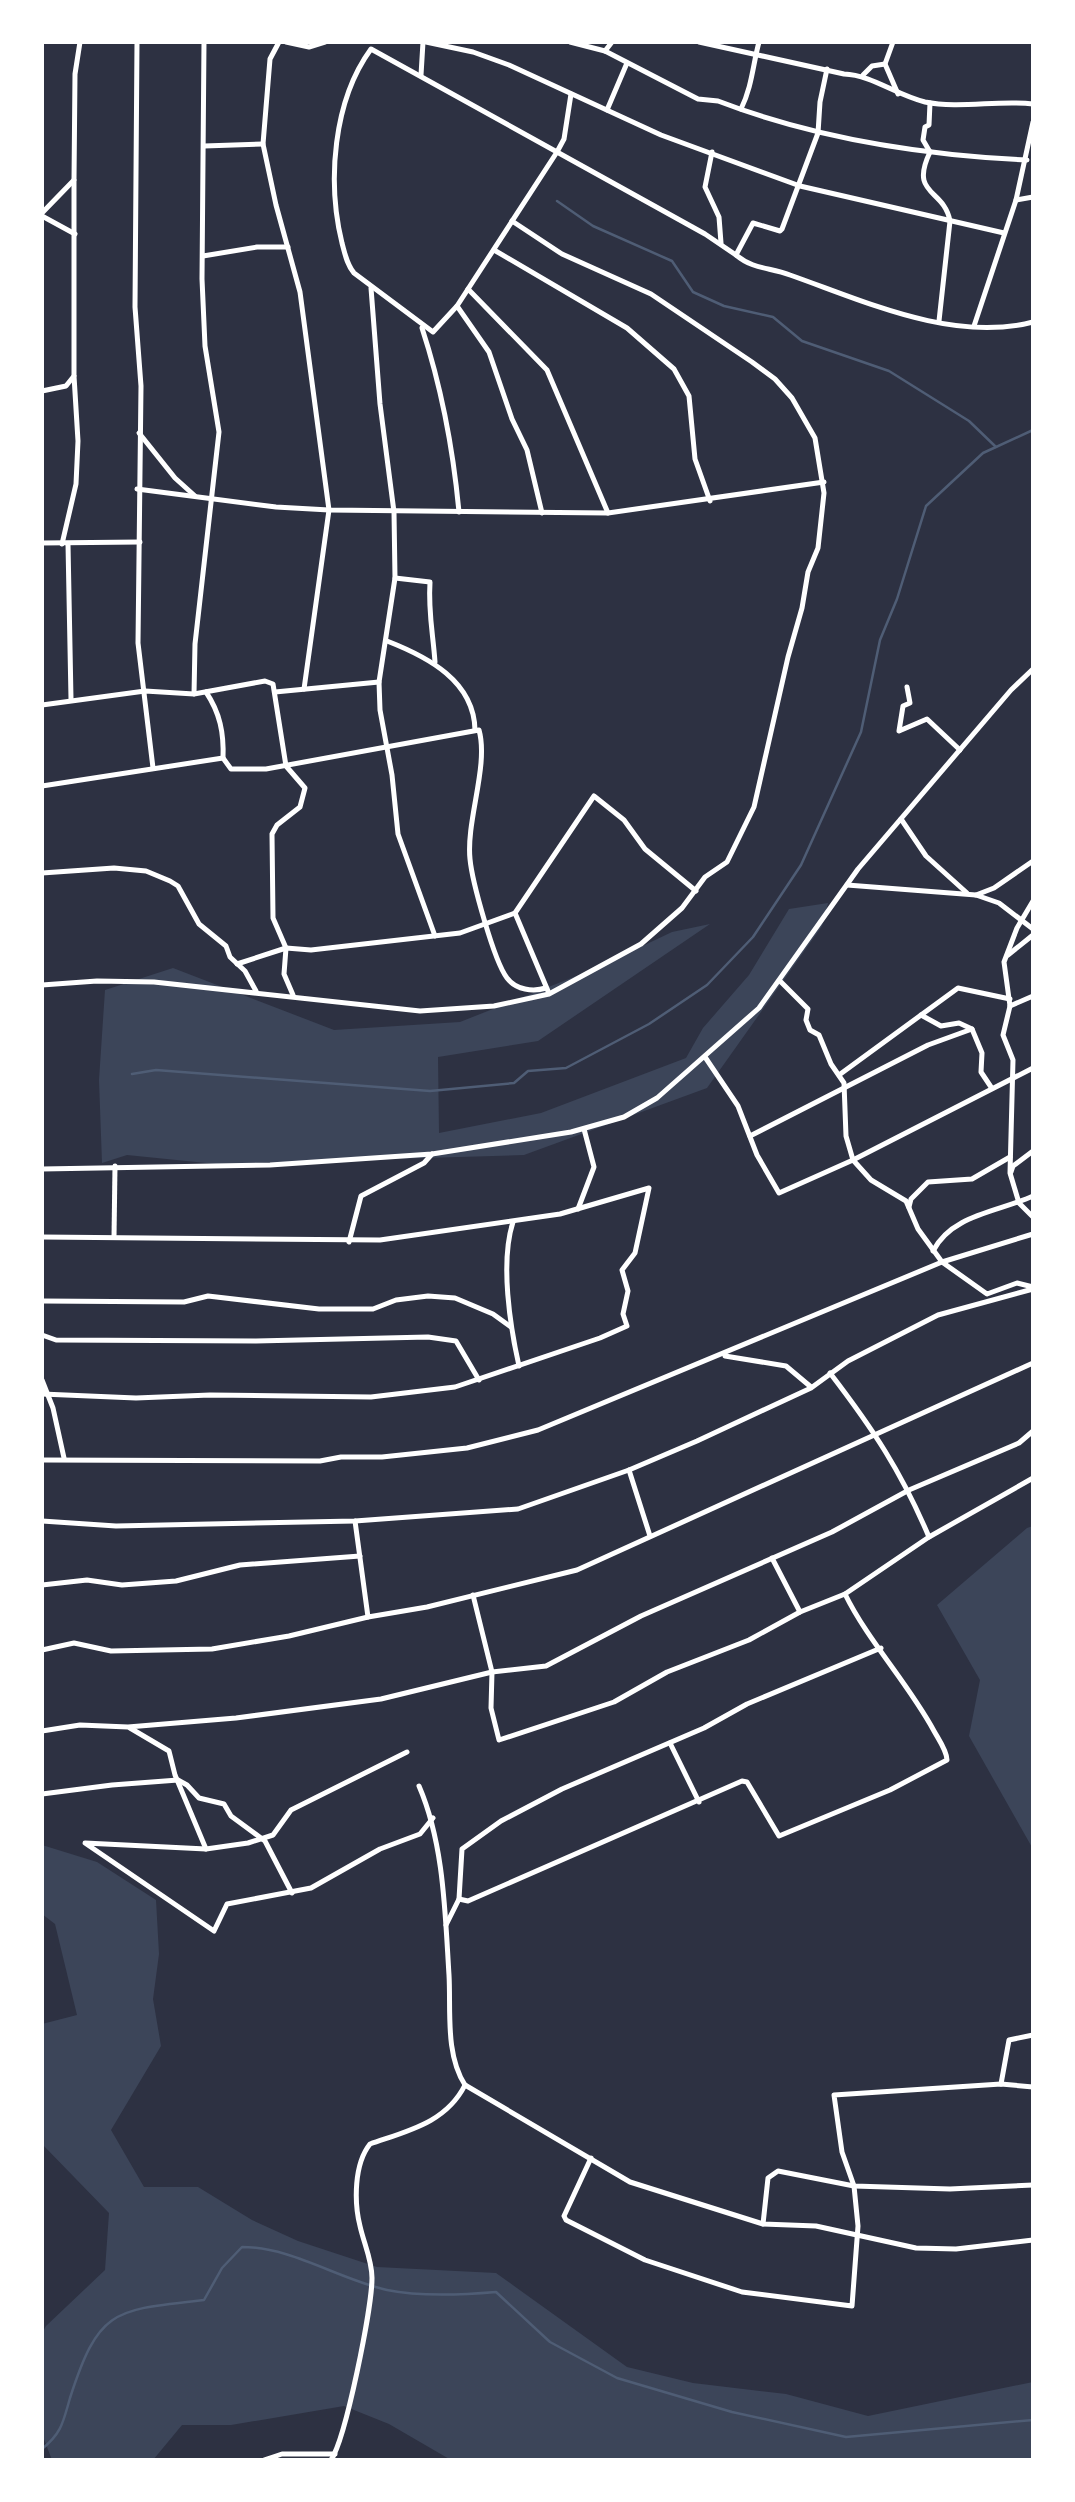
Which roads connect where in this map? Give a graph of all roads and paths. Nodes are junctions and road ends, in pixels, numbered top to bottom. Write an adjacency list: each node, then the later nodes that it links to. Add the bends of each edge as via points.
1 (80, 42): 34 (street, via 75,74)
2 (137, 42): 57 (street)
3 (204, 42): 29 (street)
4 (279, 42): 28 (street, via 270,59)
5 (286, 42): 6 (street, via 309,47)
6 (325, 42)
7 (424, 42): 18 (street); 20 (street, via 473,52)
8 (570, 42): 13 (street)
9 (612, 42): 13 (street)
10 (699, 42): 14 (street)
11 (760, 42): 14 (street)
12 (893, 42): 16 (street)
13 (605, 51): 15 (street)
14 (755, 55): 17 (street); 24 (street)
15 (627, 63): 24 (street, via 698,99); 25 (street)
16 (885, 64): 19 (street, via 872,66); 21 (street)
17 (827, 69): 19 (street); 27 (street)
18 (421, 75): 30 (street); 48 (street, via 371,49 346,102 334,171 336,217 348,266)
19 (863, 75): 21 (street)
20 (571, 93): 25 (street); 30 (street, via 564,139)
21 (898, 94): 22 (street)
22 (930, 103): 23 (street); 32 (street, via 923,140)
23 (1033, 104)
24 (741, 109): 27 (street)
25 (607, 110): 31 (street)
26 (1033, 122): 33 (street)
27 (818, 133): 32 (street); 35 (street)
28 (263, 144): 29 (street); 44 (street)
29 (204, 146): 47 (street)
30 (556, 152): 39 (street); 43 (street)
31 (712, 152): 35 (street); 43 (street, via 705,187 719,217)
32 (930, 152): 33 (street); 40 (street, via 923,171 924,186)
33 (1027, 160): 37 (street)
34 (74, 180): 38 (street); 42 (street)
35 (800, 186): 40 (street); 46 (street, via 781,230 753,223)
36 (1033, 197): 37 (street)
37 (1016, 200): 41 (street)
38 (42, 215): 42 (street)
39 (512, 221): 45 (street); 58 (street, via 562,254 651,294 775,379 810,426)
40 (950, 221): 41 (street); 51 (street)
41 (1004, 233): 54 (street)
42 (75, 234): 55 (street)
43 (721, 243): 46 (street)
44 (288, 247): 47 (street); 63 (street, via 300,292)
45 (494, 250): 49 (street); 62 (street, via 626,328 674,369 689,396 695,459)
46 (736, 255): 51 (street, via 754,268 787,274 884,310)
47 (203, 256): 61 (street, via 205,346 219,432)
48 (371, 288): 53 (street); 64 (street)
49 (468, 289): 50 (street); 67 (street, via 547,370)
50 (457, 306): 53 (street, via 433,332); 66 (street, via 489,352 527,450)
51 (939, 321): 54 (street)
52 (1033, 322): 54 (street)
53 (421, 326): 65 (street, via 450,428)
54 (974, 326)
55 (74, 376): 56 (street, via 66,386); 70 (street, via 76,484)
56 (44, 392)
57 (139, 433): 59 (street); 60 (street)
58 (824, 482): 62 (street); 95 (street, via 818,548 808,572 754,807 727,862 705,877)
59 (138, 489): 60 (street); 68 (street)
60 (196, 496): 61 (street)
61 (212, 498): 63 (street); 81 (street, via 195,644)
62 (710, 501): 67 (street)
63 (329, 510): 64 (street); 77 (street)
64 (394, 512): 65 (street); 71 (street)
65 (459, 512): 66 (street)
66 (542, 513): 67 (street)
67 (608, 513)
68 (140, 542): 70 (street); 78 (street, via 138,643)
69 (42, 543): 70 (street)
70 (65, 544): 82 (street)
71 (395, 578): 72 (street); 73 (street, via 429,581 428,622 433,629)
72 (387, 641): 73 (street); 75 (street)
73 (435, 662): 84 (street, via 473,705)
74 (1033, 669): 86 (street)
75 (379, 682): 77 (street); 85 (street)
76 (907, 687): 86 (street, via 909,703 903,706 899,731 927,719)
77 (304, 689): 80 (street)
78 (145, 691): 81 (street); 82 (street); 89 (street)
79 (206, 692): 80 (street, via 265,681 273,684); 81 (street); 87 (street, via 221,723)
80 (275, 692): 88 (street)
81 (194, 694)
82 (71, 699): 83 (street)
83 (42, 705)
84 (475, 730): 85 (street); 101 (street, via 480,731 480,743 470,859)
85 (386, 746): 88 (street); 104 (street, via 398,834)
86 (960, 750): 91 (street)
87 (223, 758): 88 (street, via 231,769); 89 (street)
88 (286, 766): 105 (street, via 305,788 300,807 272,834 273,918)
89 (153, 768): 90 (street)
90 (42, 786)
91 (901, 819): 94 (street); 96 (street, via 926,856)
92 (1033, 861): 97 (street)
93 (42, 873): 107 (street, via 114,868 146,871 170,881 178,886 199,924 222,942)
94 (847, 885): 96 (street); 108 (street)
95 (696, 891): 99 (street, via 645,849 629,825 594,796); 111 (street, via 641,944)
96 (967, 893): 97 (street)
97 (976, 895): 100 (street, via 999,903)
98 (1033, 901): 100 (street)
99 (515, 913): 101 (street); 111 (street)
100 (1022, 920): 102 (street); 106 (street)
101 (487, 926): 104 (street); 111 (street, via 507,978 517,986)
102 (1033, 929)
103 (1033, 935): 106 (street)
104 (435, 936): 105 (street, via 311,950)
105 (286, 948): 107 (street); 112 (street, via 284,974)
106 (1007, 956): 114 (street, via 1004,970)
107 (237, 964): 110 (street)
108 (779, 981): 118 (street, via 759,1008); 120 (street, via 808,1009 810,1030 819,1035)
109 (42, 985): 110 (street, via 154,982)
110 (256, 990): 112 (street)
111 (548, 991): 112 (street, via 494,1006 449,1011 354,1005)
112 (293, 995)
113 (1033, 996): 115 (street)
114 (1010, 999): 115 (street); 116 (street, via 961,987)
115 (1010, 1006): 121 (street, via 1003,1035 1012,1053)
116 (921, 1016): 117 (street, via 941,1026 959,1023); 120 (street)
117 (972, 1029): 122 (street, via 982,1053 981,1072); 123 (street, via 928,1045)
118 (705, 1057): 124 (street, via 657,1098 624,1116); 125 (street, via 738,1106)
119 (1033, 1068): 121 (street)
120 (839, 1075): 123 (street)
121 (1012, 1077): 122 (street); 128 (street)
122 (991, 1087): 129 (street)
123 (846, 1089): 125 (street); 129 (street, via 846,1136)
124 (584, 1129): 127 (street); 136 (street, via 594,1167)
125 (750, 1136): 129 (street, via 779,1193)
126 (1033, 1151): 132 (street)
127 (432, 1154): 130 (street, via 270,1165); 142 (street, via 424,1164 361,1196)
128 (1010, 1157): 132 (street); 135 (street, via 972,1179 928,1182)
129 (853, 1160): 135 (street, via 871,1180)
130 (115, 1166): 131 (street); 141 (street)
131 (42, 1169)
132 (1010, 1173): 134 (street)
133 (1033, 1196): 134 (street)
134 (1019, 1203): 137 (street); 143 (street, via 977,1214 942,1237)
135 (909, 1207): 143 (street)
136 (578, 1209): 138 (street); 151 (street, via 649,1188 635,1253 622,1270 628,1287 623,1314 626,1326)
137 (1033, 1217)
138 (513, 1222): 142 (street); 147 (street, via 508,1240)
139 (1033, 1234): 144 (street)
140 (42, 1237): 141 (street)
141 (114, 1237): 142 (street)
142 (349, 1242)
143 (933, 1251): 144 (street)
144 (942, 1262): 145 (street, via 987,1294 1017,1283); 149 (street)
145 (1033, 1288): 152 (street, via 938,1315)
146 (42, 1301): 147 (street, via 184,1302 208,1296 319,1309 373,1309 428,1296 455,1298)
147 (512, 1327): 151 (street)
148 (42, 1335): 154 (street, via 66,1340 439,1338 456,1341)
149 (722, 1356): 155 (street, via 786,1366); 159 (street, via 538,1430 467,1448 320,1461)
150 (1033, 1363): 158 (street)
151 (519, 1366): 154 (street)
152 (830, 1373): 155 (street); 158 (street)
153 (42, 1380): 156 (street)
154 (479, 1380): 156 (street, via 371,1396)
155 (811, 1388): 161 (street)
156 (45, 1394): 159 (street)
157 (1033, 1432): 163 (street, via 1019,1443)
158 (877, 1435): 163 (street); 166 (street)
159 (64, 1458): 160 (street)
160 (42, 1460)
161 (629, 1470): 165 (street, via 518,1509); 166 (street)
162 (1033, 1478): 167 (street)
163 (909, 1490): 167 (street); 169 (street)
164 (42, 1521): 165 (street, via 116,1526)
165 (355, 1521): 168 (street)
166 (650, 1536): 172 (street, via 577,1570)
167 (929, 1537): 171 (street)
168 (360, 1556): 170 (street, via 240,1565 176,1581 122,1585 87,1580); 174 (street)
169 (772, 1558): 173 (street); 177 (street, via 641,1616 546,1667)
170 (42, 1585)
171 (845, 1594): 173 (street); 175 (street)
172 (473, 1595): 174 (street); 177 (street)
173 (800, 1612): 177 (street, via 748,1640 667,1671 614,1702 499,1740 491,1708)
174 (368, 1617): 176 (street, via 212,1649 111,1651 74,1643)
175 (881, 1648): 180 (street, via 747,1704); 185 (street, via 930,1723 947,1760 890,1790 779,1836 744,1781)
176 (42, 1650)
177 (492, 1672): 178 (street, via 381,1699)
178 (128, 1727): 179 (street, via 80,1725); 182 (street, via 169,1751)
179 (42, 1731)
180 (670, 1743): 185 (street); 190 (street, via 562,1789 464,1844)
181 (407, 1752): 187 (street, via 291,1810 273,1835)
182 (178, 1780): 184 (street); 187 (street, via 199,1798 224,1804 231,1816); 188 (street)
183 (419, 1786): 186 (street)
184 (42, 1794)
185 (699, 1802): 190 (street, via 468,1901)
186 (433, 1818): 189 (street, via 420,1834); 191 (street)
187 (259, 1838): 188 (street, via 233,1847); 189 (street, via 269,1847)
188 (206, 1849): 189 (street, via 85,1843 214,1931 227,1904)
189 (292, 1893)
190 (459, 1899): 191 (street)
191 (446, 1925): 194 (street, via 453,2051)
192 (1033, 2035): 193 (street, via 1009,2040)
193 (1001, 2084): 195 (street); 198 (street, via 834,2095 842,2152)
194 (465, 2085): 196 (street); 202 (street, via 429,2123 370,2144 359,2168 359,2224 370,2262 371,2293)
195 (1033, 2087)
196 (591, 2158): 199 (street, via 630,2182); 200 (street, via 566,2220 645,2260 742,2292 854,2305)
197 (1033, 2185): 198 (street, via 950,2189)
198 (854, 2186): 199 (street, via 778,2171 768,2178); 200 (street)
199 (763, 2224): 200 (street, via 816,2227)
200 (856, 2236): 201 (street, via 916,2248 956,2249)
201 (1033, 2240)
202 (335, 2454): 203 (street, via 282,2454); 204 (street)
203 (264, 2460)
204 (331, 2460)

